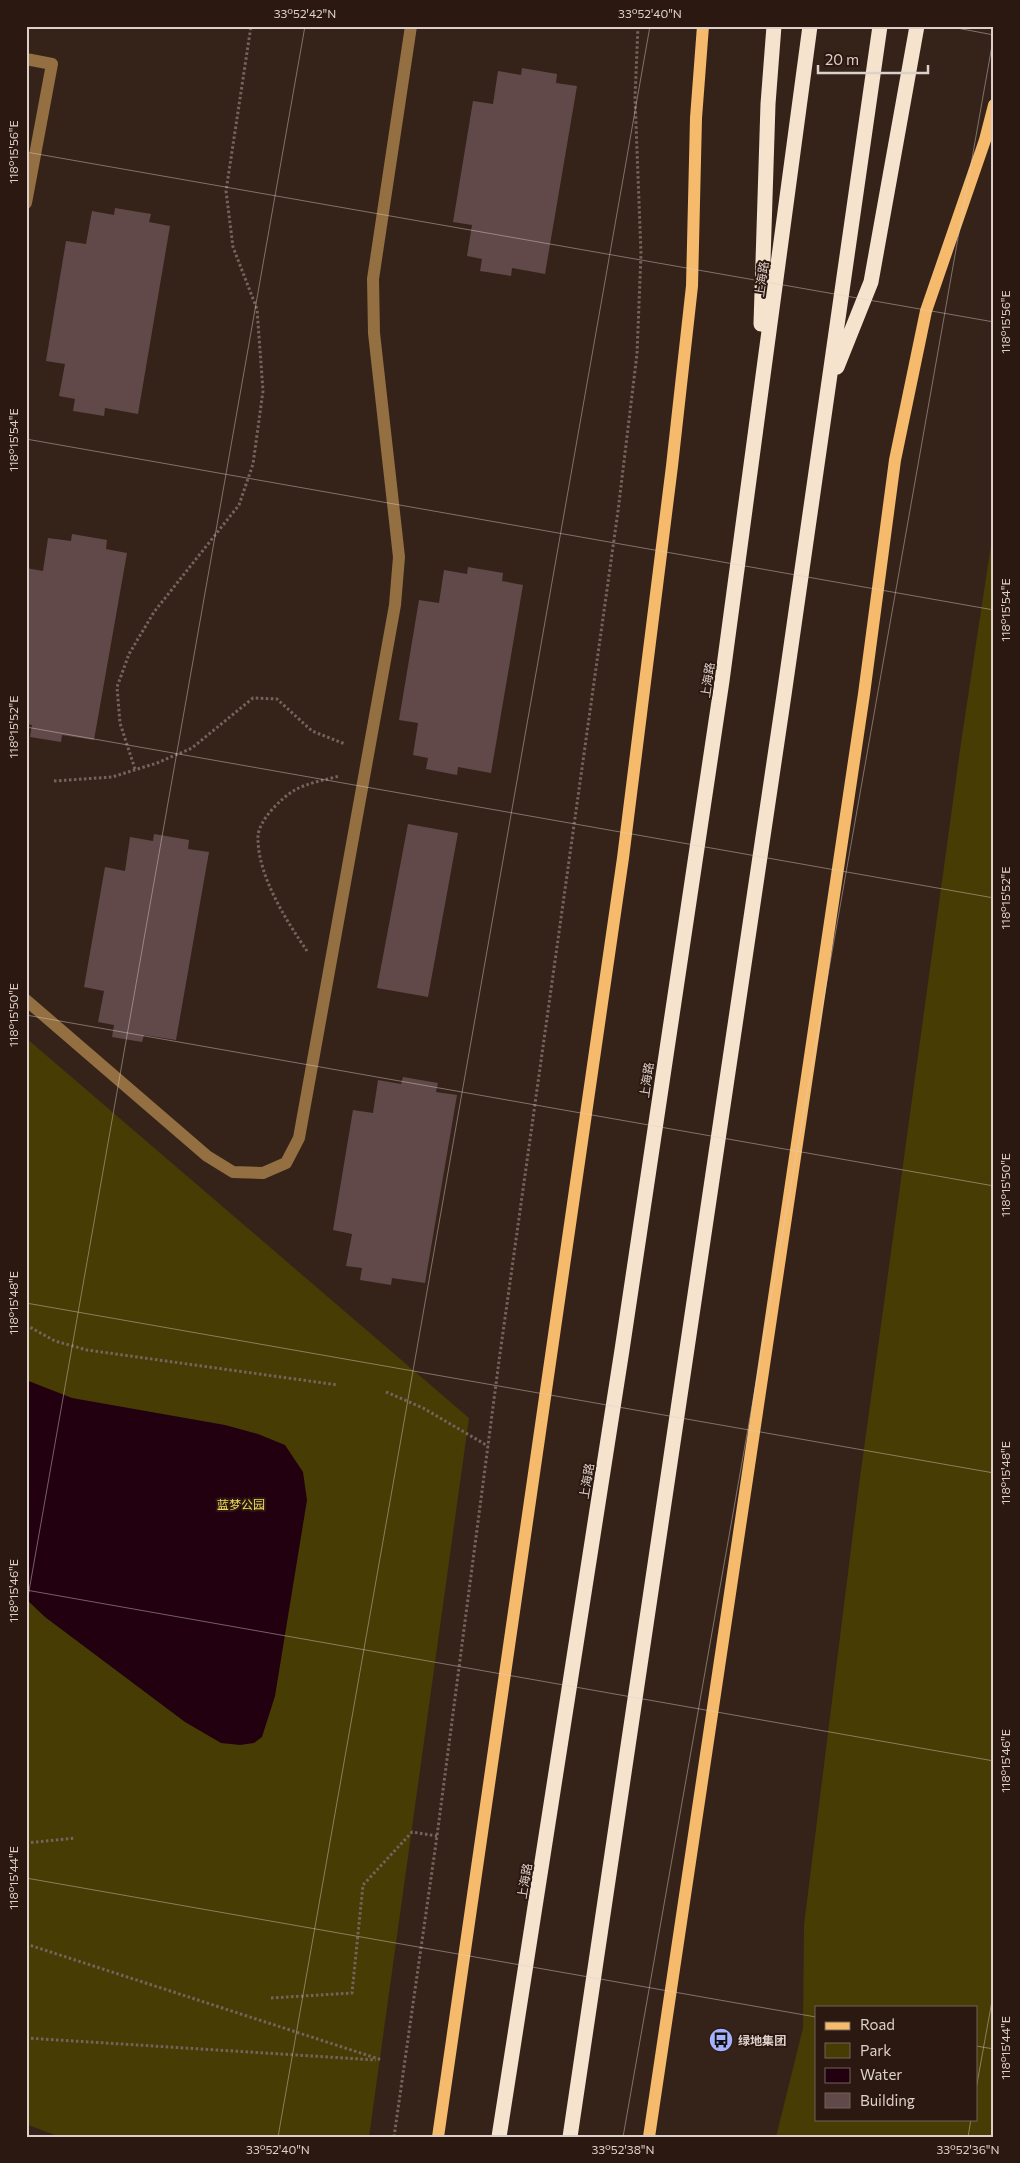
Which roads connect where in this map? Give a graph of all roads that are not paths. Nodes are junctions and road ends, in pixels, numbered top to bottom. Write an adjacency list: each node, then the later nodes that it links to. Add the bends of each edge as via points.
1 (411, 26): 14 (lane, via 373,278 374,332 399,557 395,604 299,1138 286,1163 263,1173 232,1172 207,1156)
2 (703, 26): 15 (main road, via 696,118 692,286 672,466 621,868)
3 (774, 26): 13 (highway, via 768,104)
4 (810, 26): 13 (highway, 上海路)
5 (880, 26): 12 (highway)
6 (917, 26): 12 (highway, via 871,282)
7 (26, 59): 10 (lane, via 52,64)
8 (994, 105): 18 (main road, via 926,311 895,460 864,694)
9 (26, 126): 10 (lane)
10 (40, 129): 11 (lane)
11 (26, 203)
12 (828, 389): 17 (highway)
13 (758, 407): 16 (highway, 上海路, via 722,681 619,1370)
14 (26, 1000)
15 (438, 2137)
16 (498, 2137)
17 (570, 2137)
18 (649, 2137)

